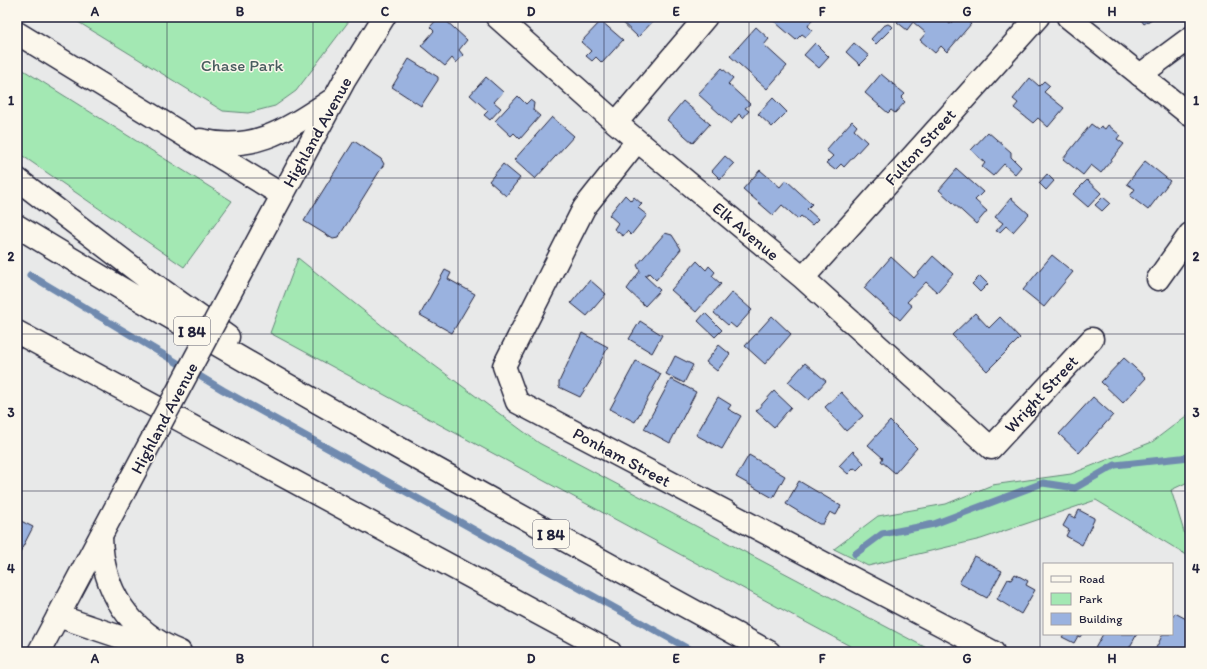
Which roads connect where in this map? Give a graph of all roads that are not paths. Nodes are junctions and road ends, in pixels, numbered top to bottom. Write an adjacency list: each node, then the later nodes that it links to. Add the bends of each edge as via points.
1 (384, 17): 9 (main road, Highland Avenue)
2 (497, 17): 11 (main road, Elk Avenue)
3 (706, 17): 11 (main road)
4 (1038, 17): 18 (main road, Fulton Street)
5 (1068, 17): 8 (main road)
6 (17, 33): 12 (main road)
7 (1190, 38): 8 (main road)
8 (1140, 75): 10 (main road)
9 (335, 98): 12 (main road, via 278,133 258,140 227,144); 15 (main road, Highland Avenue)
10 (1190, 115)
11 (616, 123): 13 (main road, Elk Avenue)
12 (184, 134): 15 (main road)
13 (637, 141): 18 (main road, Elk Avenue); 35 (main road, Ponham Street, via 584,208 504,366 517,402)
14 (17, 179): 23 (main road, via 162,290)
15 (282, 195): 26 (main road, Highland Avenue, bridge)
16 (17, 225): 23 (main road, I 84, via 167,317)
17 (1190, 234): 19 (main road)
18 (803, 278): 24 (main road, Elk Avenue)
19 (1158, 279)
20 (17, 332): 25 (main road)
21 (1092, 339): 24 (main road, Wright Street)
22 (17, 349): 25 (main road)
23 (335, 413): 34 (main road, I 84)
24 (991, 448)
25 (274, 471): 28 (main road)
26 (101, 536): 27 (main road, Highland Avenue); 31 (main road, via 101,552 106,574 113,593 125,612 157,641)
27 (58, 616): 29 (main road, Highland Avenue); 30 (main road)
28 (579, 635): 32 (main road); 33 (main road)
29 (40, 652)
30 (172, 652)
31 (180, 652)
32 (607, 652)
33 (610, 652)
34 (769, 652)
35 (993, 652)

